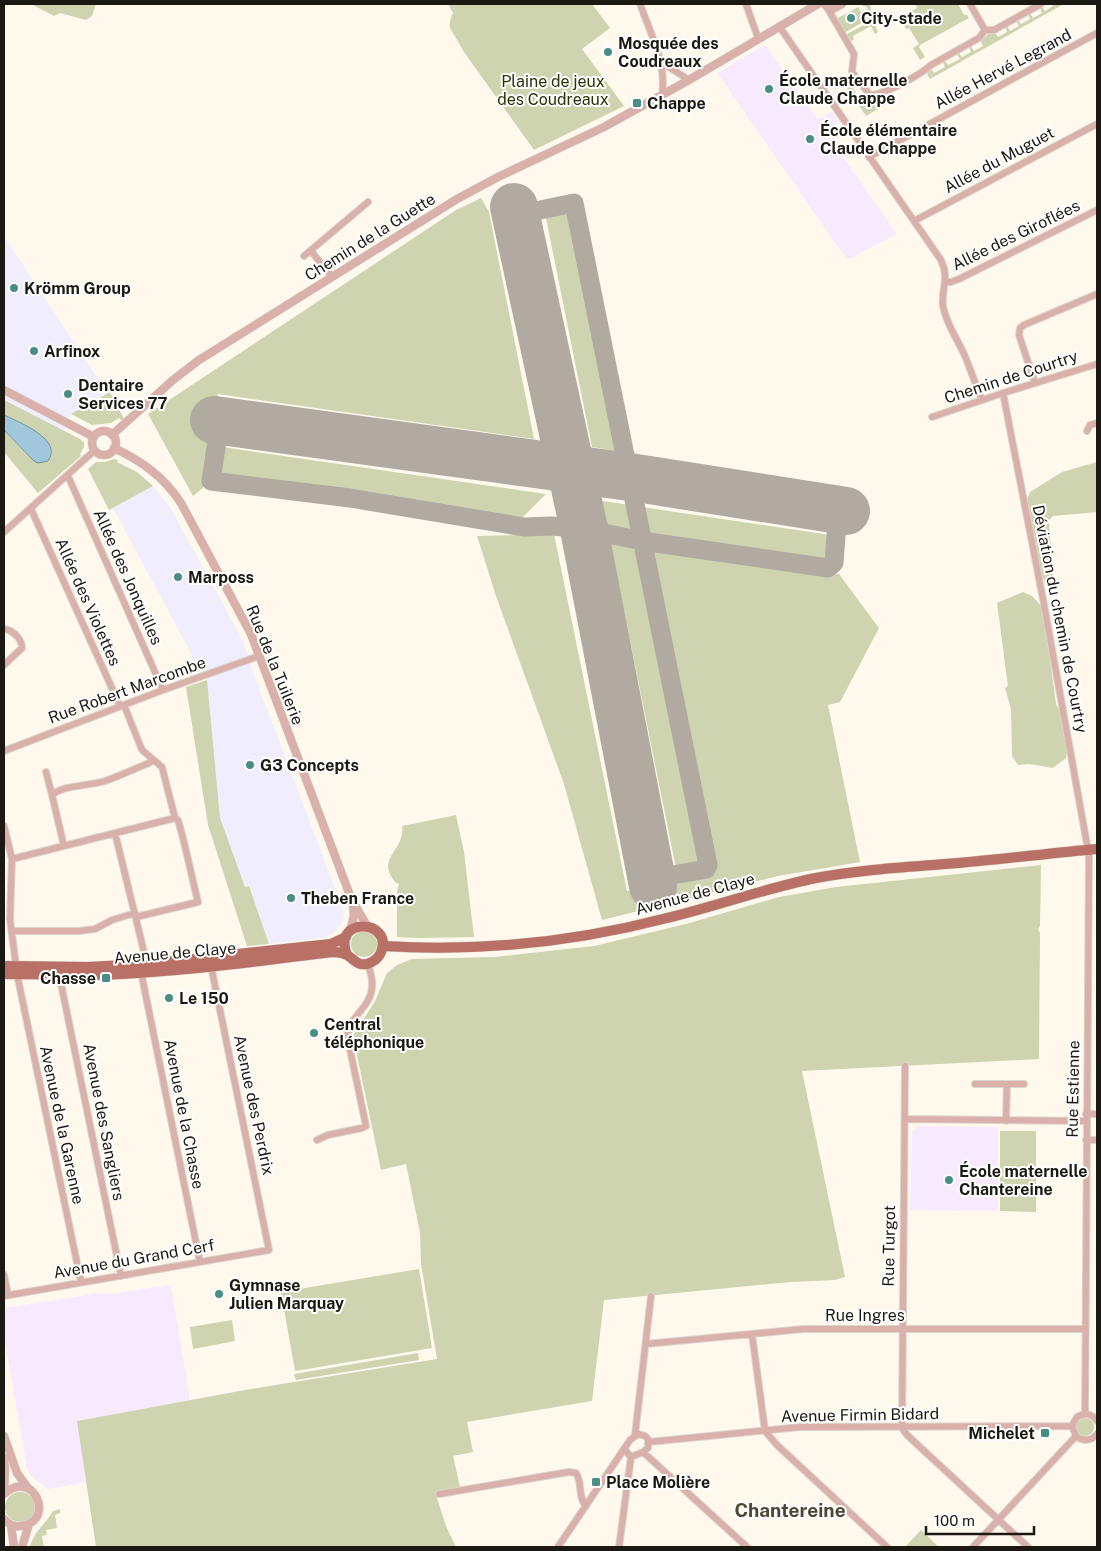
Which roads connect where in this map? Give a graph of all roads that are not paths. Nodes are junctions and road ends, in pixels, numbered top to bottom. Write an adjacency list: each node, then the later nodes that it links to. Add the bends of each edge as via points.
1 (640, 4): 12 (street)
2 (746, 4): 11 (street)
3 (818, 4): 8 (street, Chemin de la Guette)
4 (842, 4): 7 (street, via 833,10)
5 (970, 4): 9 (street)
6 (1041, 4): 9 (street, via 994,30)
7 (826, 6): 9 (street, via 854,55 852,72 870,95 895,88 979,38)
8 (778, 26): 11 (street, Chemin de la Guette); 18 (street)
9 (985, 30)
10 (1097, 33): 18 (street, Allée Hervé Legrand)
11 (758, 38): 15 (street, Chemin de la Guette)
12 (660, 61): 13 (street); 14 (street)
13 (674, 71): 14 (street); 15 (street)
14 (663, 76): 16 (street)
15 (689, 80): 16 (street, Chemin de la Guette)
16 (662, 95): 24 (street, Chemin de la Guette, via 604,127 476,188)
17 (1097, 124): 21 (street, Allée du Muguet)
18 (869, 157): 21 (street)
19 (368, 202): 22 (street)
20 (1097, 210): 25 (street, Allée des Giroflées, via 959,280)
21 (914, 221): 25 (street, via 941,260)
22 (311, 251): 23 (street); 24 (street)
23 (304, 256)
24 (332, 277): 35 (street, Chemin de la Guette, via 199,360)
25 (946, 282): 31 (street, via 943,305 947,319)
26 (1097, 294): 28 (street, via 1020,328 1019,335)
27 (1097, 364): 28 (street, Chemin de Courtry)
28 (1036, 383): 30 (street, Chemin de Courtry)
29 (4, 390): 36 (street)
30 (1003, 393): 31 (street, Chemin de Courtry); 55 (street, Déviation du chemin de Courtry)
31 (982, 400): 32 (street, Chemin de Courtry)
32 (932, 417)
33 (1097, 423): 34 (street, via 1090,425)
34 (1087, 431)
35 (112, 435): 36 (street, via 102,431); 37 (street)
36 (94, 437): 38 (street, via 92,444)
37 (114, 448): 38 (street, via 105,454); 43 (street, Rue de la Tuilerie, via 152,470 175,495 246,624)
38 (95, 450): 39 (street)
39 (68, 476): 40 (street); 45 (street, Allée des Jonquilles)
40 (31, 509): 41 (street); 46 (street, Allée des Violettes)
41 (4, 532)
42 (4, 628): 44 (street, via 13,632 22,643 22,648)
43 (259, 656): 45 (street, Rue Robert Marcombe); 57 (street, Rue de la Tuilerie)
44 (4, 665)
45 (163, 690): 46 (street, Rue Robert Marcombe)
46 (122, 706): 47 (street, Rue Robert Marcombe); 48 (street, Allée des Violettes, via 142,750)
47 (4, 751)
48 (153, 760): 50 (street, via 105,781 75,786); 51 (street, Allée des Violettes, via 163,769)
49 (46, 772): 50 (street)
50 (52, 795): 54 (street)
51 (175, 818): 53 (street); 58 (street, Allée des Violettes, via 185,844 198,902)
52 (4, 826): 56 (street, Avenue de la Garenne)
53 (115, 833): 54 (street); 58 (street, Avenue de la Chasse)
54 (64, 846): 56 (street)
55 (1093, 852): 62 (main road, Avenue de Claye, via 884,869 819,878 666,919 522,944); 76 (street, Rue Estienne)
56 (12, 859): 60 (street, Avenue de la Garenne)
57 (351, 898): 59 (street, Rue de la Tuilerie); 61 (street, Rue de la Tuilerie, via 354,916)
58 (135, 915): 60 (street, via 112,920 95,929); 67 (street, Avenue de la Chasse)
59 (367, 926): 61 (main road, Avenue de Claye); 62 (main road, via 380,935)
60 (12, 931): 68 (street, Avenue de la Garenne)
61 (348, 934): 63 (main road, via 344,943); 67 (main road, Avenue de Claye, via 331,944)
62 (383, 946): 64 (main road, via 380,955)
63 (347, 955): 64 (main road, Avenue de Claye, via 356,963); 66 (main road, Avenue de Claye, via 332,952)
64 (368, 964): 79 (street, via 371,996 347,1035 366,1126)
65 (4, 966): 68 (main road, Avenue de Claye)
66 (211, 966): 67 (main road, Avenue de Claye); 82 (street, Avenue des Perdrix)
67 (144, 968): 68 (main road, Avenue de Claye); 70 (main road, Avenue de Claye, via 91,975); 83 (street, Avenue de la Chasse)
68 (16, 970): 69 (main road, Avenue de Claye); 70 (main road, Avenue de Claye); 86 (street, Avenue de la Garenne)
69 (4, 974)
70 (60, 974): 85 (street, Avenue des Sangliers)
71 (905, 1066): 77 (street, Rue Turgot)
72 (974, 1084): 73 (street)
73 (1007, 1084): 74 (street); 78 (street)
74 (1024, 1084)
75 (1097, 1114): 76 (street)
76 (1086, 1118): 78 (street); 80 (street, Rue Estienne)
77 (905, 1119): 78 (street); 89 (street, Rue Turgot)
78 (1006, 1121)
79 (317, 1140)
80 (1086, 1140): 81 (street); 90 (street, Rue Estienne)
81 (1097, 1140)
82 (269, 1250): 83 (street, Avenue du Grand Cerf)
83 (200, 1262): 85 (street, Avenue du Grand Cerf)
84 (4, 1275): 87 (street)
85 (121, 1276): 86 (street, Avenue du Grand Cerf)
86 (81, 1282): 87 (street, Avenue du Grand Cerf)
87 (6, 1295)
88 (651, 1296): 92 (street)
89 (902, 1328): 90 (street, Rue Ingres); 91 (street, Rue Ingres, via 803,1329); 96 (street, Rue Turgot)
90 (1085, 1329): 93 (street, Rue Estienne)
91 (752, 1334): 92 (street, Rue Ingres); 97 (street)
92 (646, 1344): 98 (street)
93 (1084, 1414): 94 (street); 95 (street, via 1075,1419)
94 (1096, 1417)
95 (1072, 1426): 96 (street, Avenue Firmin Bidard); 100 (street)
96 (902, 1428): 97 (street, Avenue Firmin Bidard, via 800,1427); 112 (street)
97 (765, 1431): 102 (street, Avenue Firmin Bidard); 120 (street)
98 (635, 1435): 102 (street, via 645,1436); 103 (street)
99 (4, 1436): 108 (street, via 17,1473)
100 (1076, 1436): 101 (street, via 1083,1440); 112 (street)
101 (1096, 1436)
102 (649, 1442): 104 (street)
103 (624, 1449): 105 (street); 107 (street)
104 (643, 1452): 105 (street); 119 (street)
105 (630, 1456): 107 (street); 118 (street)
106 (4, 1458): 109 (street)
107 (612, 1468): 111 (street)
108 (30, 1489): 109 (street, via 19,1486); 114 (street, via 39,1508 36,1518)
109 (4, 1493)
110 (439, 1494): 111 (street, via 569,1472 580,1478 580,1495)
111 (586, 1506): 117 (street)
112 (998, 1520): 121 (street); 122 (street)
113 (6, 1522): 114 (street, via 23,1526); 115 (street)
114 (29, 1524): 116 (street)
115 (14, 1547)
116 (22, 1547)
117 (558, 1547)
118 (620, 1547)
119 (747, 1547)
120 (887, 1547)
121 (973, 1547)
122 (1028, 1547)

